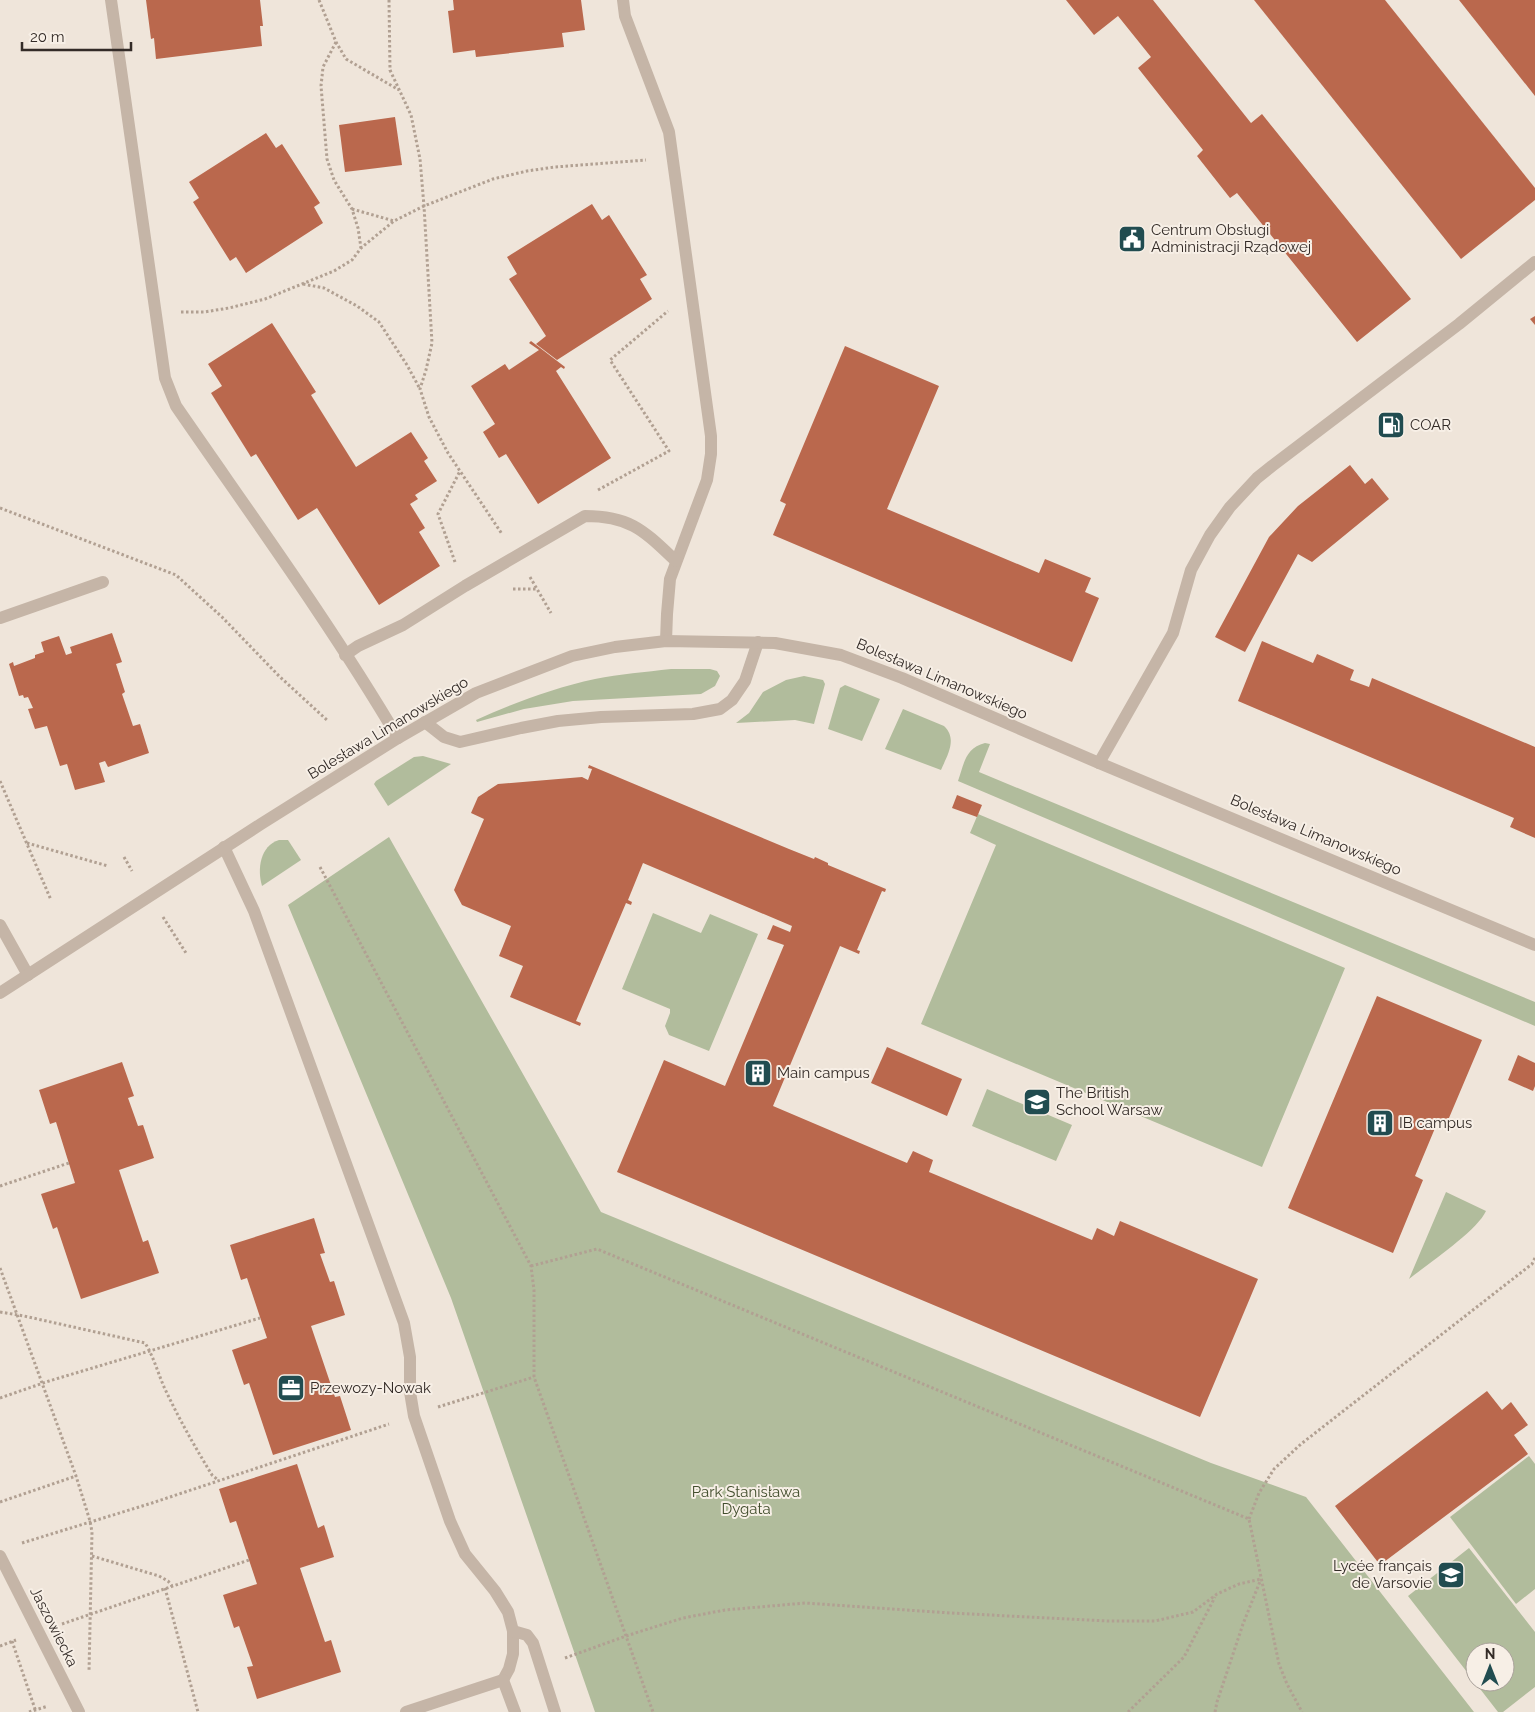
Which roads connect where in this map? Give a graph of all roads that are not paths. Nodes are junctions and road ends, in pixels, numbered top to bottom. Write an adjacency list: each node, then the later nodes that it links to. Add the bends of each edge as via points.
1 (112, 0): 9 (street, via 165,378 176,406)
2 (623, 0): 4 (street, via 625,16 669,132 711,436 707,480)
3 (1535, 262): 12 (street, via 1257,478 1230,507 1191,570 1173,633)
4 (676, 561): 7 (street, via 670,578); 9 (street, via 638,528 625,521 585,516 402,625)
5 (103, 582): 6 (street)
6 (0, 618)
7 (666, 641): 8 (street, Bolesława Limanowskiego); 10 (street, Bolesława Limanowskiego, via 572,656 476,693)
8 (758, 642): 10 (street, via 745,681 732,700 720,709 693,714 558,721 460,742 444,737); 12 (street, Bolesława Limanowskiego, via 841,655)
9 (345, 655): 11 (street)
10 (425, 722): 11 (street, Bolesława Limanowskiego)
11 (398, 738): 13 (street, Bolesława Limanowskiego)
12 (1099, 763): 15 (street, Bolesława Limanowskiego)
13 (224, 847): 16 (street, Bolesława Limanowskiego); 19 (street, via 254,911 404,1323 414,1416 450,1522 465,1554 508,1612)
14 (0, 925): 16 (street)
15 (1535, 945)
16 (28, 975): 17 (street, Bolesława Limanowskiego)
17 (0, 993)
18 (0, 1556): 21 (street, Jaszowiecka)
19 (513, 1631): 20 (street, via 510,1669); 24 (street, via 527,1635 533,1642)
20 (503, 1680): 22 (street); 23 (street)
21 (79, 1712)
22 (406, 1712)
23 (515, 1712)
24 (554, 1712)

